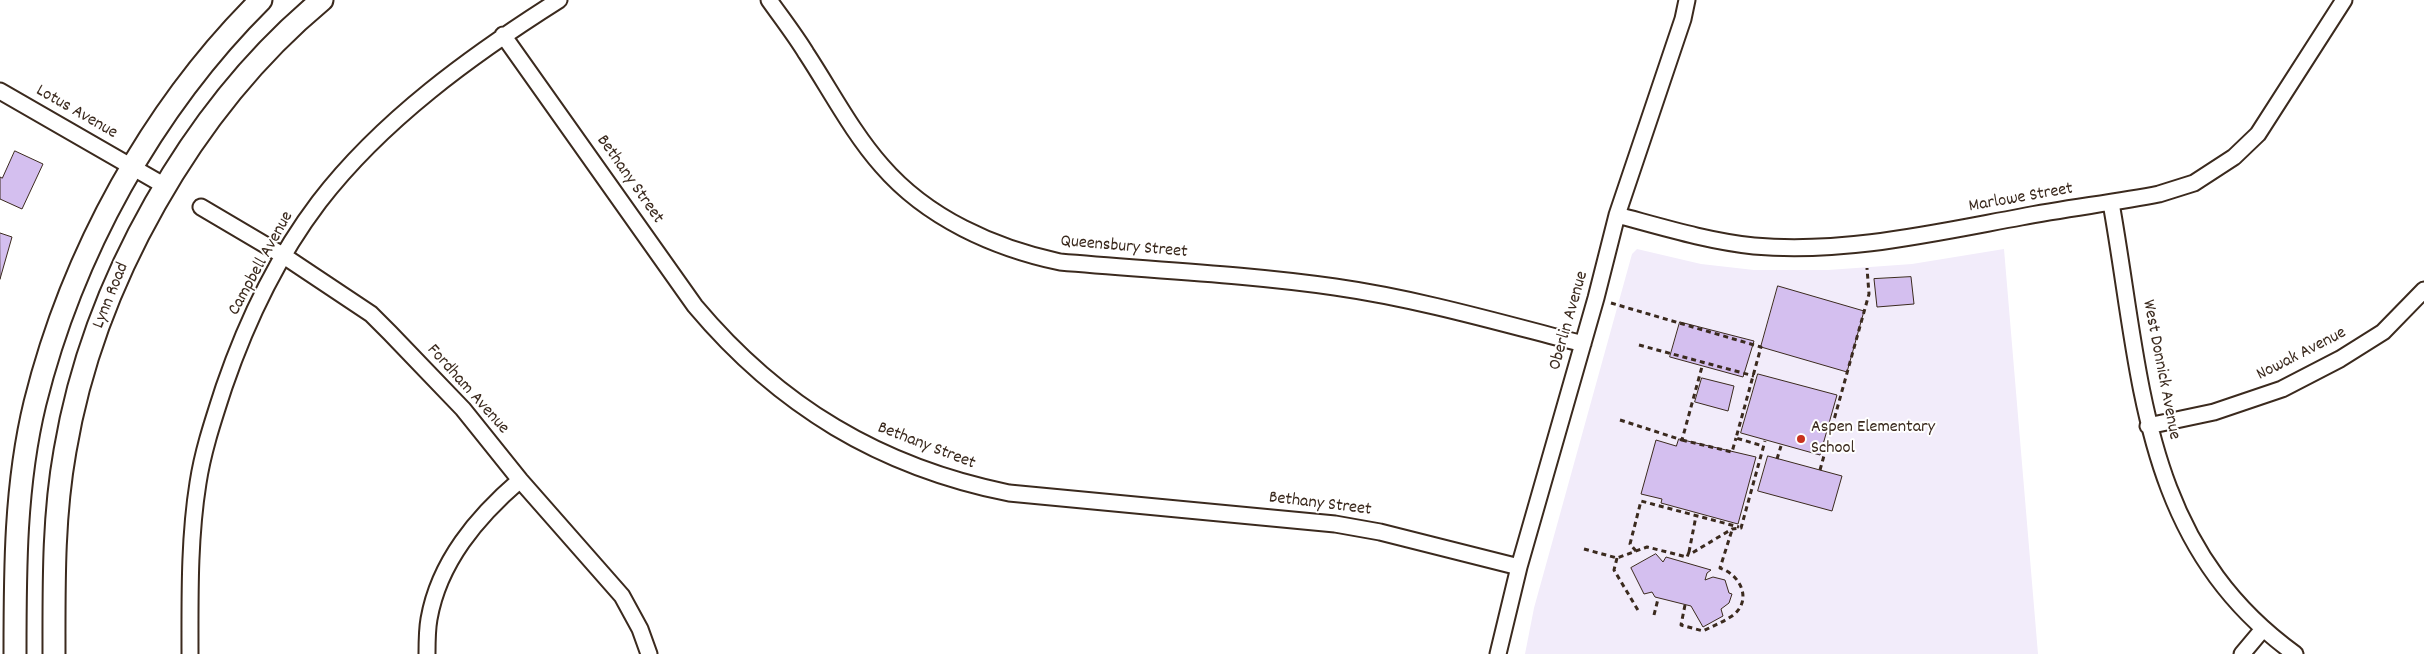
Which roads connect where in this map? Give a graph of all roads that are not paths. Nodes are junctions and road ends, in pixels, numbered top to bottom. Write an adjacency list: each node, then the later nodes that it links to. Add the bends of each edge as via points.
1 (262, 0): 9 (main road, via 191,80)
2 (322, 0): 10 (main road, Lynn Road, via 270,48 244,78)
3 (559, 0): 7 (street, Campbell Avenue)
4 (769, 0): 16 (street, Queensbury Street, via 882,166 921,201 985,239 1060,262 1293,281 1347,289 1412,301)
5 (1687, 0): 13 (street, Oberlin Avenue)
6 (2344, 0): 11 (street, Marlowe Street, via 2258,134 2234,157 2194,183)
7 (503, 35): 14 (street, Campbell Avenue, via 417,103 349,168 319,203); 19 (street, Bethany Street, via 713,327 792,400 879,452 942,476 1008,493 1335,524)
8 (0, 91): 9 (street, Lotus Avenue)
9 (133, 168): 10 (street); 21 (main road, via 79,273 60,319 35,404 18,508)
10 (165, 186): 22 (main road, Lynn Road, via 134,242 99,322 72,416 55,532)
11 (2111, 203): 13 (street, Marlowe Street, via 1915,237 1797,247 1754,246 1699,237); 17 (street, West Donnick Avenue)
12 (201, 207): 14 (street, Fordham Avenue)
13 (1617, 215): 16 (street, Oberlin Avenue)
14 (284, 256): 18 (street, Fordham Avenue, via 377,320 463,409); 23 (street, Campbell Avenue, via 235,355 204,455 192,532)
15 (2424, 290): 17 (street, Nowak Avenue, via 2382,332 2340,359 2282,389 2214,412)
16 (1583, 344): 19 (street, Oberlin Avenue)
17 (2148, 426): 20 (street, West Donnick Avenue, via 2169,490 2192,542 2224,589)
18 (520, 480): 24 (street, via 479,518 454,553 441,579 429,619); 25 (street, Fordham Avenue, via 622,596)
19 (1519, 567): 26 (street, Oberlin Avenue)
20 (2263, 629): 27 (street); 28 (street, West Donnick Avenue)
21 (15, 654)
22 (54, 654)
23 (190, 654)
24 (427, 654)
25 (649, 654)
26 (1498, 654)
27 (2242, 654)
28 (2295, 654)

